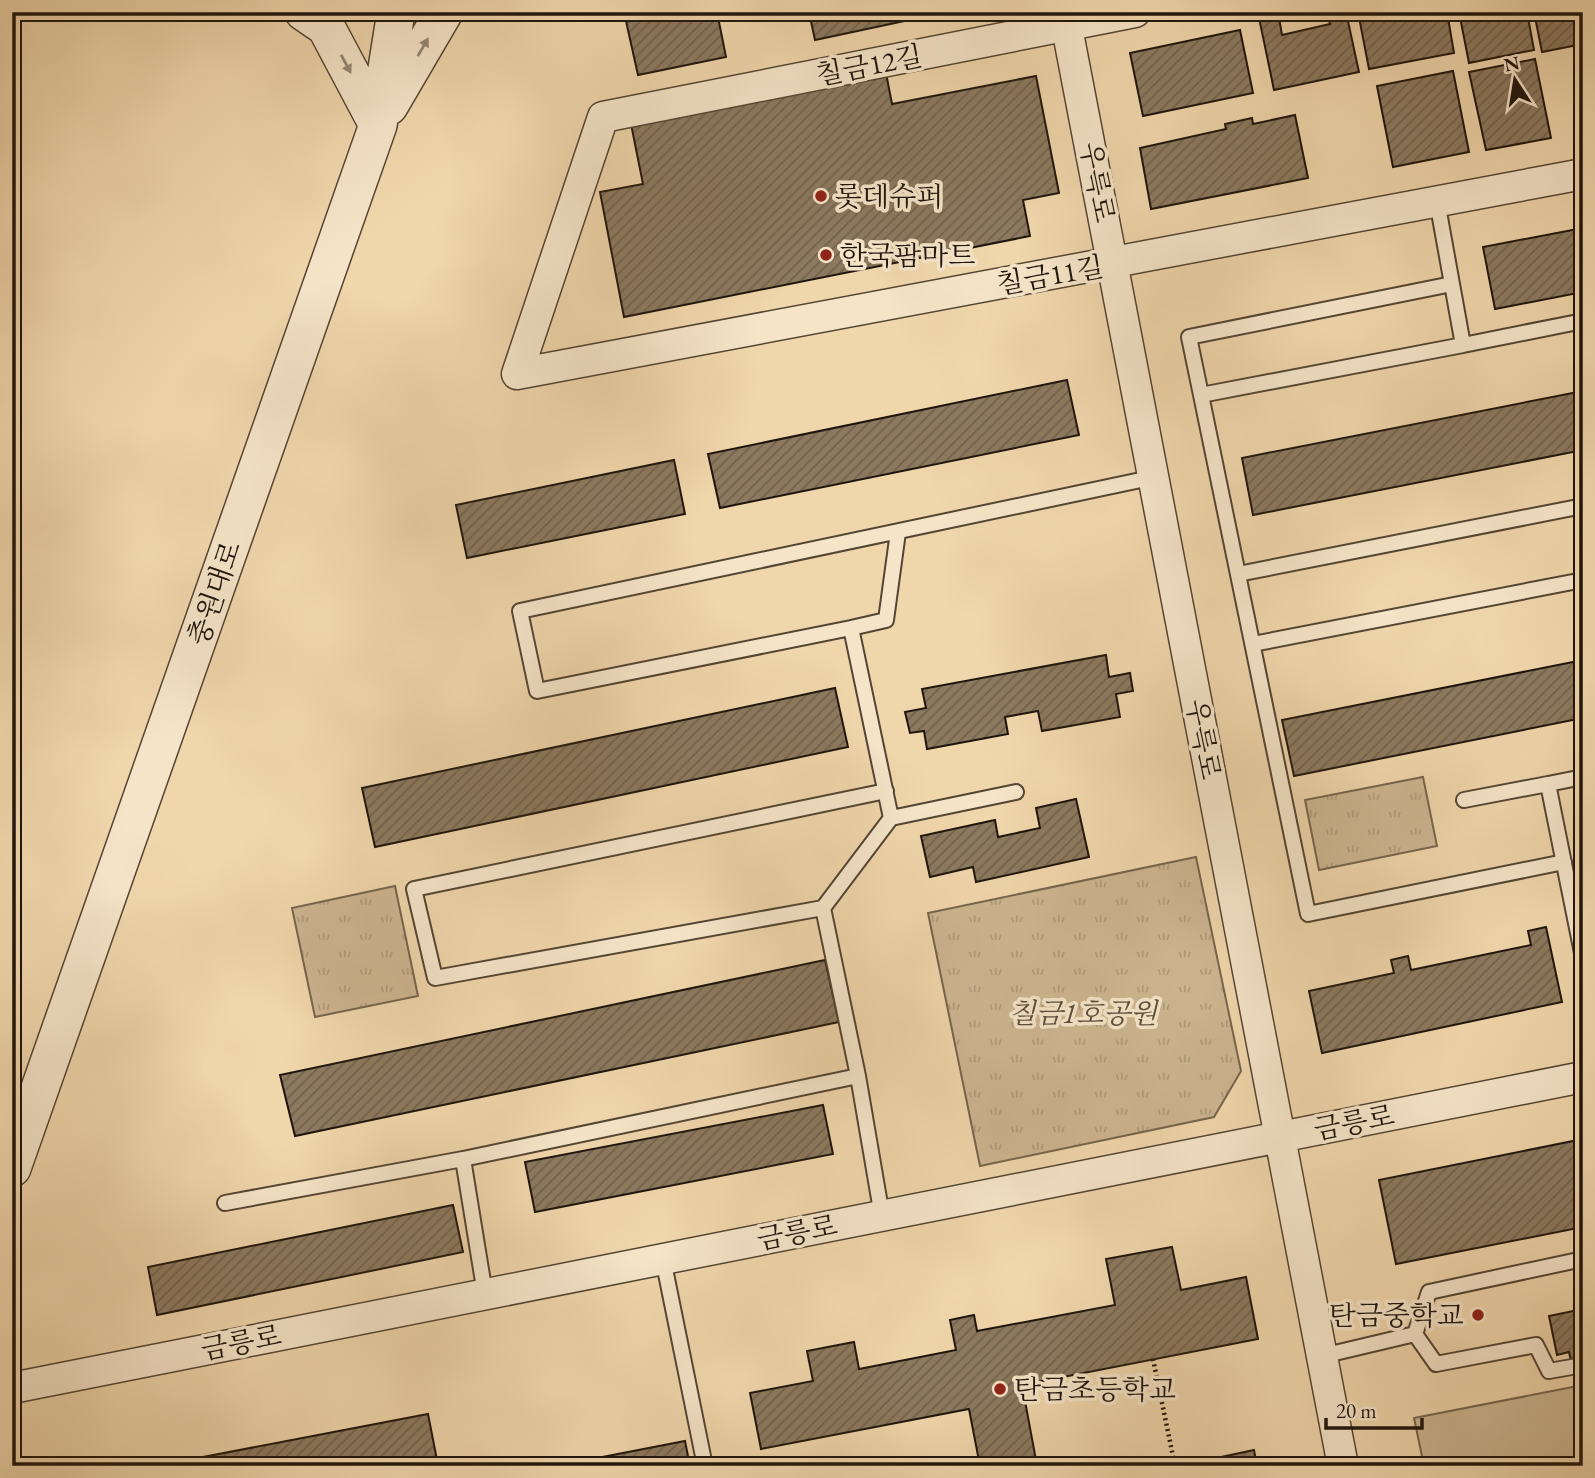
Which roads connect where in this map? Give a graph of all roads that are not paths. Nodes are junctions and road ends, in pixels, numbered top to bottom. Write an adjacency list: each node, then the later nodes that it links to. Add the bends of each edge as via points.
1 (304, 12): 6 (street, one-way to 6, via 326,27)
2 (396, 12): 6 (street, 충원대로)
3 (444, 12): 6 (street, one-way to 3)
4 (1135, 12): 5 (street, 칠금12길)
5 (1065, 19): 9 (street, 우륵로); 13 (street, 칠금12길, via 603,117)
6 (378, 125): 35 (street, 충원대로)
7 (1583, 174): 8 (street, 칠금11길)
8 (1437, 201): 9 (street, 칠금11길); 10 (lane)
9 (1114, 264): 13 (street, 칠금11길); 15 (street, 우륵로)
10 (1452, 284): 12 (lane); 14 (lane, via 1189,337)
11 (1583, 321): 12 (lane)
12 (1463, 345): 14 (lane)
13 (517, 374)
14 (1201, 395): 18 (lane)
15 (1155, 477): 17 (lane); 33 (street, 우륵로)
16 (1583, 506): 18 (lane)
17 (898, 532): 20 (lane, via 886,620); 20 (lane, via 520,611 537,691)
18 (1238, 573): 21 (lane)
19 (1583, 580): 21 (lane)
20 (851, 628): 24 (lane)
21 (1253, 645): 28 (lane, via 1308,914)
22 (1583, 777): 23 (lane)
23 (1548, 784): 26 (lane); 28 (lane)
24 (886, 790): 27 (lane); 29 (lane, via 414,889 435,978)
25 (1016, 792): 27 (lane)
26 (1464, 800)
27 (891, 818): 29 (lane)
28 (1564, 862): 30 (lane)
29 (823, 908): 31 (lane)
30 (1583, 958)
31 (858, 1076): 34 (lane); 37 (lane)
32 (1583, 1077): 33 (street, 금릉로)
33 (1279, 1137): 37 (street, 금릉로); 42 (street, 우륵로)
34 (463, 1159): 36 (lane); 40 (lane)
35 (12, 1168)
36 (225, 1202)
37 (882, 1216): 38 (street, 금릉로)
38 (663, 1259): 40 (street, 금릉로); 45 (lane)
39 (1583, 1259): 41 (lane, via 1429,1292)
40 (485, 1294): 44 (street, 금릉로)
41 (1415, 1334): 42 (lane); 43 (lane, via 1436,1364 1536,1345 1549,1371)
42 (1322, 1356): 46 (street, 우륵로)
43 (1583, 1365)
44 (12, 1388)
45 (705, 1466)
46 (1343, 1466)

